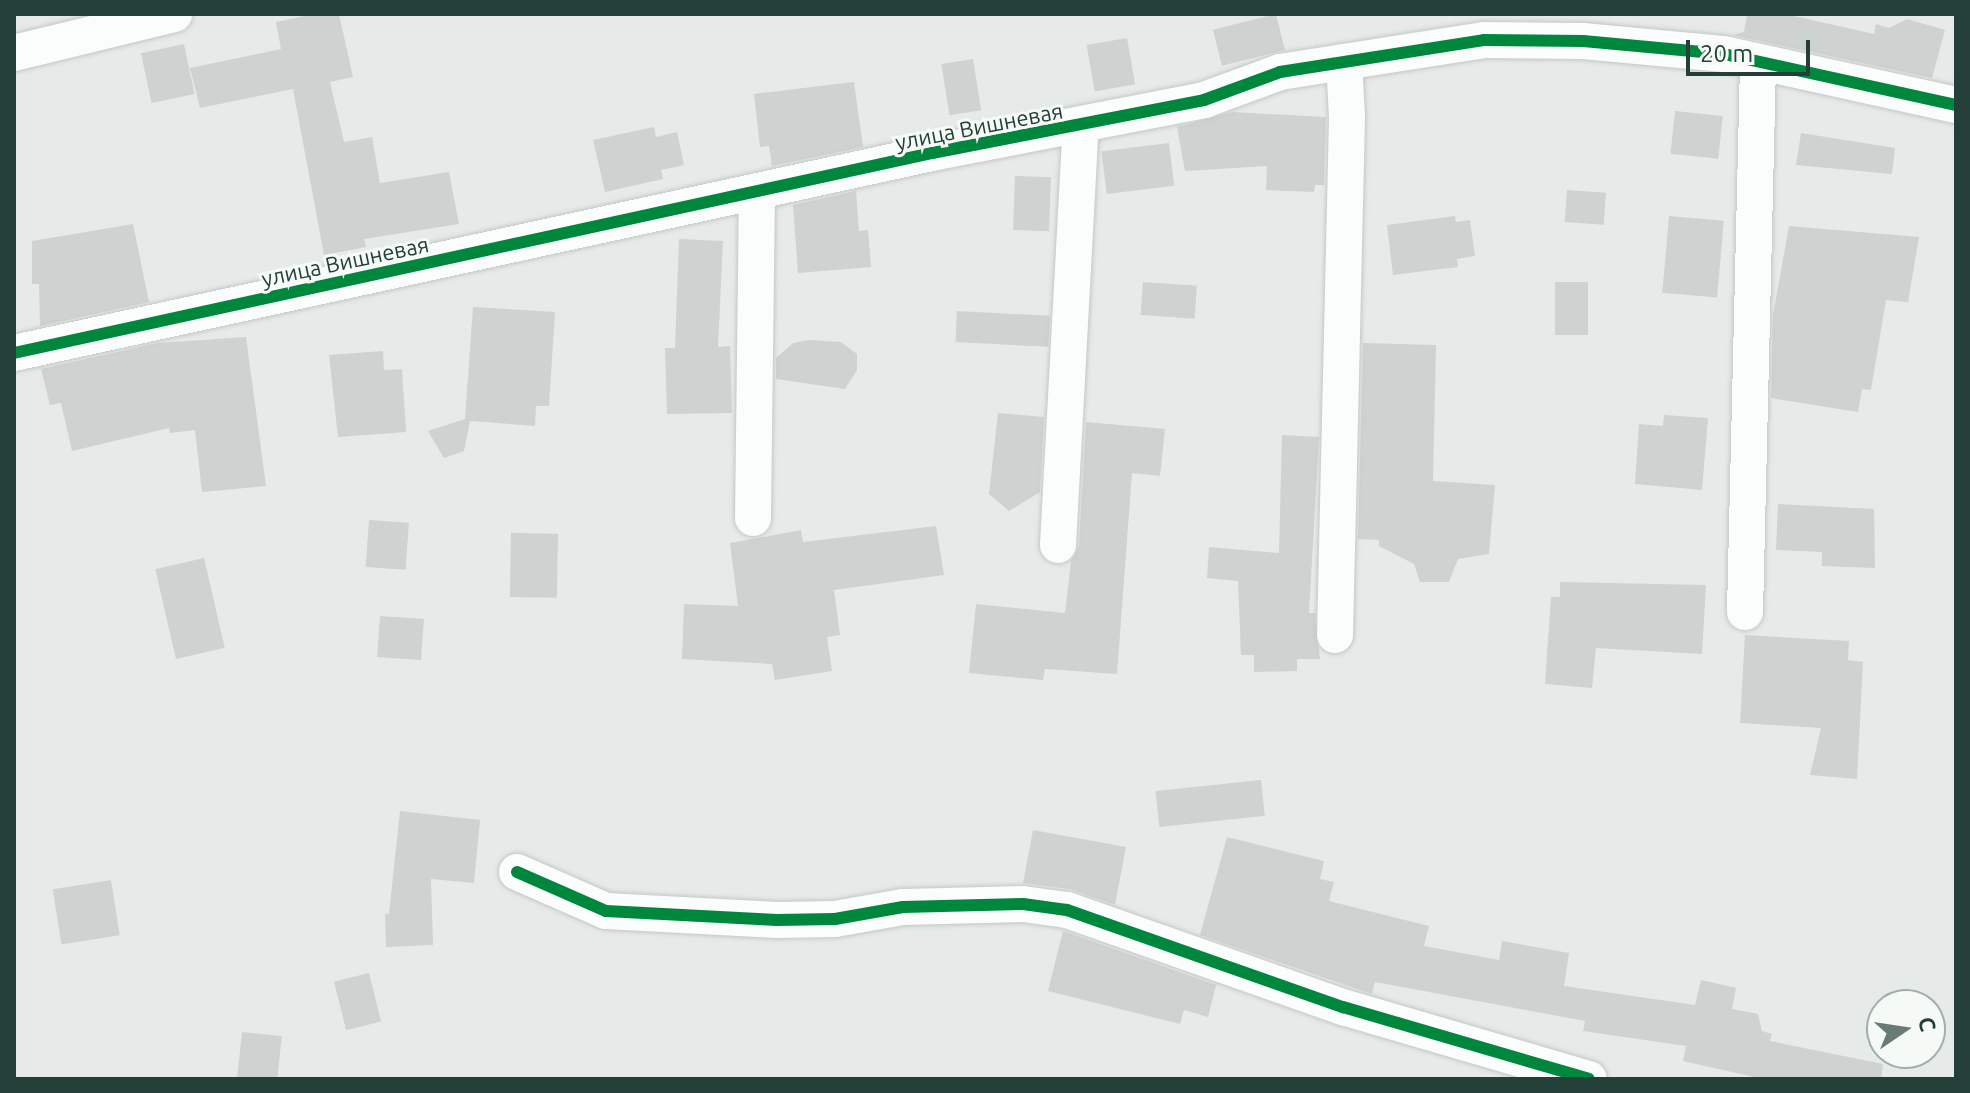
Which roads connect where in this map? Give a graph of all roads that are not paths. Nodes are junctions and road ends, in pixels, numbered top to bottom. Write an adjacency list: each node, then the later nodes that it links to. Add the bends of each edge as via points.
1 (174, 14): 2 (street)
2 (14, 53)
3 (1344, 62): 4 (street, улица Вишневая, via 1498,40 1583,41 1724,54); 6 (street, улица Вишневая, via 1280,72 1204,100); 12 (street)
4 (1758, 63): 5 (street, улица Вишневая, via 1839,75); 11 (street)
5 (1956, 105)
6 (1081, 127): 7 (street, улица Вишневая, via 932,153); 10 (street)
7 (757, 194): 8 (street, улица Вишневая); 9 (street)
8 (14, 353)
9 (753, 518)
10 (1058, 545)
11 (1745, 612)
12 (1335, 635)
13 (517, 872): 14 (street, via 606,911 777,920 835,919 903,907 1023,904 1067,910 1343,1007)
14 (1589, 1079)

